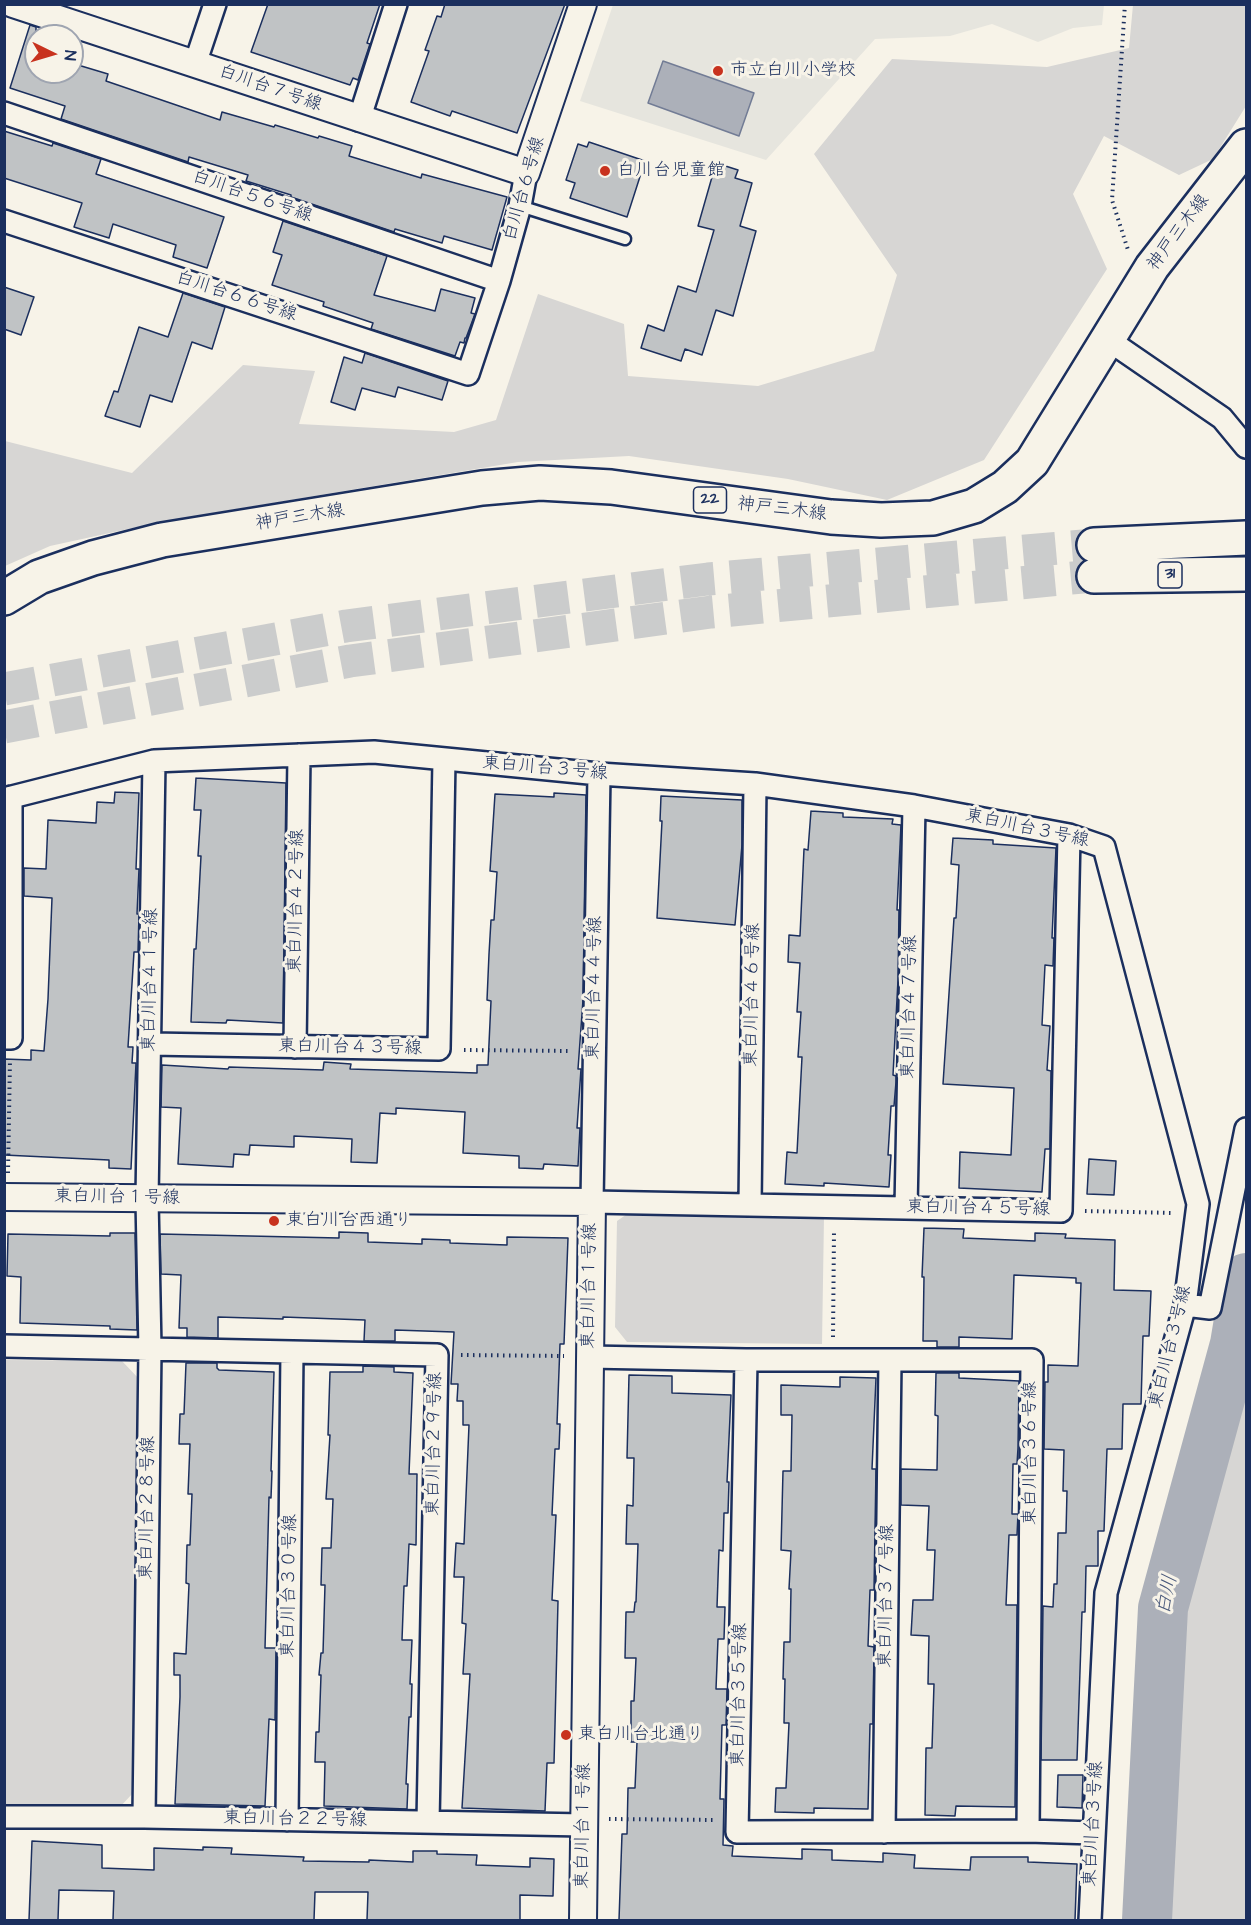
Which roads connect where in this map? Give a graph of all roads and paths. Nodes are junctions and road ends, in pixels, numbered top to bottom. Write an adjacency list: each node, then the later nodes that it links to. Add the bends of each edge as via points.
1 (14, 4): 6 (street, 白川台７号線)
2 (214, 4): 6 (street)
3 (396, 4): 8 (street)
4 (583, 4): 10 (street, 白川台６号線)
5 (1125, 4): 15 (path, via 1112,200)
6 (195, 64): 8 (street, 白川台７号線)
7 (4, 113): 14 (street, 白川台５６号線)
8 (359, 120): 10 (street, 白川台７号線)
9 (1246, 146): 15 (main road, 神戸三木線 / 22)
10 (526, 173): 11 (street, 白川台６号線)
11 (520, 206): 13 (lane); 14 (street, 白川台６号線)
12 (4, 221): 17 (street, 白川台６６号線)
13 (625, 239)
14 (499, 280): 17 (street, 白川台６号線)
15 (1140, 285): 16 (main road, 神戸三木線 / 22)
16 (1107, 339): 18 (street, via 1222,418); 21 (main road, 神戸三木線 / 22, via 1032,462 1005,487 974,506 933,518 881,520 831,516 611,487 540,483 470,490 162,540 39,577)
17 (468, 374)
18 (1246, 447)
19 (1245, 538): 20 (main road, 31, via 1094,561)
20 (1246, 574)
21 (4, 598)
22 (299, 755): 23 (street, 東白川台３号線, via 374,752); 24 (street, 東白川台３号線); 32 (street, 東白川台４２号線)
23 (444, 759): 25 (street, 東白川台３号線); 33 (street, 東白川台４３号線)
24 (154, 761): 27 (street, 東白川台３号線); 31 (street, 東白川台４１号線)
25 (599, 774): 26 (street, 東白川台３号線); 34 (street, 東白川台４４号線)
26 (755, 784): 28 (street, 東白川台３号線); 39 (street, 東白川台４６号線)
27 (8, 798): 30 (street)
28 (914, 806): 29 (street, 東白川台３号線); 41 (street, 東白川台４７号線)
29 (1069, 836): 42 (street, 東白川台４５号線); 43 (street, 東白川台３号線, via 1104,847 1198,1204)
30 (8, 1038): 36 (path)
31 (151, 1044): 32 (street, 東白川台４３号線); 37 (street, 東白川台４１号線)
32 (295, 1047): 33 (street, 東白川台４３号線)
33 (439, 1049): 34 (path)
34 (594, 1052): 38 (street, 東白川台４４号線)
35 (1246, 1129): 44 (street, via 1210,1308)
36 (6, 1197): 37 (street, 東白川台１号線)
37 (147, 1199): 38 (street, 東白川台１号線); 46 (street, 東白川台２８号線)
38 (592, 1202): 39 (street, 東白川台４５号線); 49 (street, 東白川台１号線)
39 (750, 1205): 40 (street, 東白川台４５号線)
40 (834, 1206): 41 (street, 東白川台４５号線); 51 (path)
41 (906, 1208): 42 (street, 東白川台４５号線)
42 (1061, 1211): 43 (path)
43 (1197, 1214): 44 (street, 東白川台３号線)
44 (1185, 1305): 61 (street, 東白川台３号線, via 1106,1593)
45 (4, 1346): 46 (street, 東白川台２９号線)
46 (150, 1349): 47 (street, 東白川台２９号線); 54 (street, 東白川台２８号線)
47 (292, 1353): 48 (street, 東白川台２９号線); 55 (street, 東白川台３０号線)
48 (437, 1355): 49 (path); 57 (street, 東白川台２９号線)
49 (589, 1357): 50 (street); 58 (street, 東白川台１号線)
50 (746, 1360): 51 (street, 東白川台３６号線); 56 (street, 東白川台３５号線)
51 (833, 1360): 52 (street, 東白川台３６号線)
52 (890, 1360): 59 (street, 東白川台３６号線, via 1032,1360); 60 (street, 東白川台３７号線)
53 (4, 1817): 54 (street, 東白川台２２号線)
54 (144, 1817): 55 (street, 東白川台２２号線)
55 (287, 1820): 57 (street, 東白川台２２号線)
56 (737, 1821): 58 (path); 60 (street, via 737,1832)
57 (428, 1822): 58 (street, 東白川台２２号線)
58 (585, 1822): 62 (street, 東白川台１号線)
59 (1028, 1831): 60 (street); 61 (street)
60 (884, 1832)
61 (1094, 1833): 63 (street, 東白川台３号線)
62 (583, 1920)
63 (1090, 1920)

